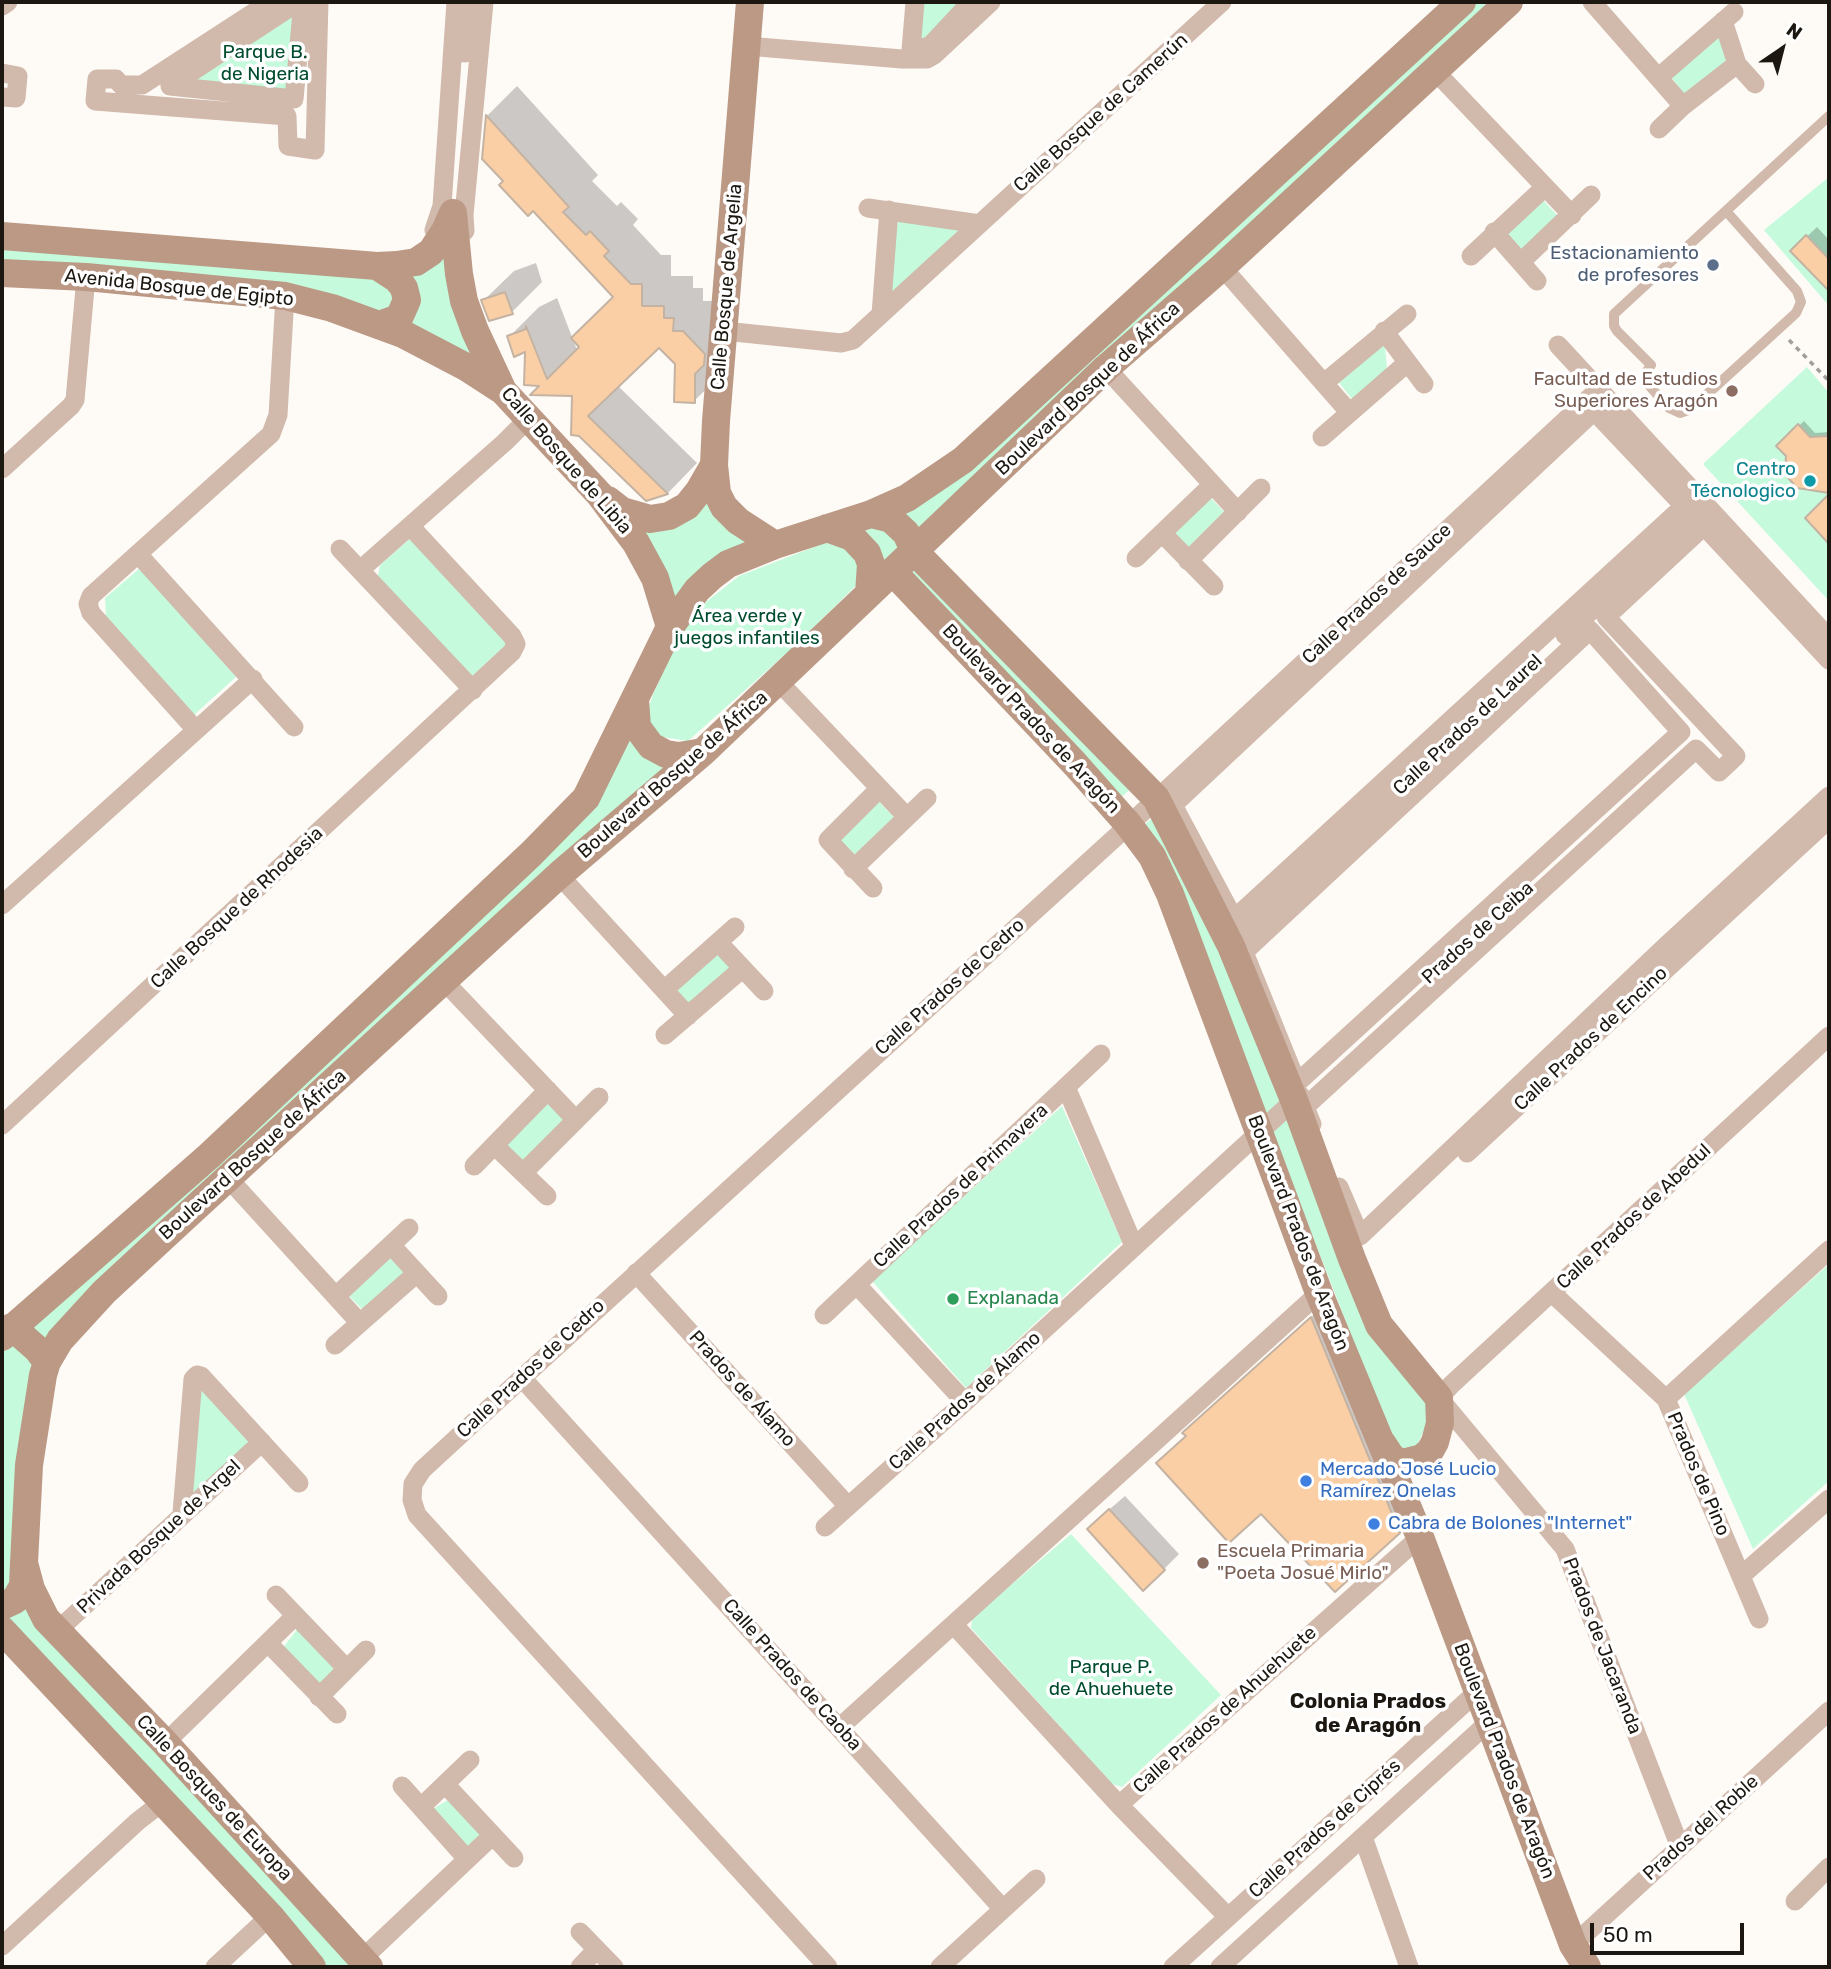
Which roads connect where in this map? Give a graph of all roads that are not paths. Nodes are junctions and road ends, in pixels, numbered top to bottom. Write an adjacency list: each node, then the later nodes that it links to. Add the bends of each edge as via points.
1 (8, 2): 20 (street)
2 (270, 2): 6 (street, via 142,85 97,79 95,101 287,116 288,146 315,150)
3 (286, 2): 28 (street)
4 (300, 2): 4 (street, via 294,99 170,86)
5 (311, 2): 30 (street)
6 (319, 2)
7 (456, 2): 42 (street, via 442,206 438,225 413,254 393,260)
8 (470, 2): 39 (street, Calle Bosque de Libia)
9 (484, 2): 10 (street, via 464,215 473,299 514,389 603,484 645,508 669,505 688,489 699,468 732,174)
10 (740, 2)
11 (750, 2): 21 (street, Calle Bosque de Argelia)
12 (907, 2): 22 (street)
13 (915, 2): 14 (street, via 911,50 930,46)
14 (971, 2)
15 (991, 2): 22 (street, via 931,58)
16 (1222, 2): 41 (street, Calle Bosque de Camerún)
17 (1462, 2): 76 (street, Boulevard Bosque de África, via 963,460 907,498)
18 (1509, 2): 24 (street, Boulevard Bosque de África)
19 (1592, 2): 25 (street)
20 (2, 6)
21 (747, 46): 22 (street); 56 (street, Calle Bosque de Argelia)
22 (902, 59)
23 (1737, 64): 25 (street, via 1728,16); 26 (street); 29 (street)
24 (1434, 70): 34 (street); 48 (street, Boulevard Bosque de África)
25 (1659, 77): 29 (street)
26 (1755, 84)
27 (108, 94): 28 (street)
28 (142, 94): 30 (street)
29 (1683, 106): 32 (street)
30 (303, 108): 33 (street)
31 (1829, 116): 38 (lane)
32 (1659, 129)
33 (302, 140)
34 (1545, 187): 40 (street); 43 (street)
35 (1591, 195): 40 (street)
36 (868, 208): 37 (street)
37 (889, 211): 41 (street); 53 (street)
38 (1726, 211): 38 (lane, via 1614,314 1614,326 1651,365 1646,377 1650,388 1680,413 1691,409 1800,308 1800,297)
39 (453, 213): 47 (street, Avenida Bosque de Egipto, via 431,252 416,262); 64 (street, Calle Bosque de Libia, via 464,301)
40 (1572, 215): 46 (street)
41 (980, 224): 53 (street, Calle Bosque de Camerún)
42 (2, 227)
43 (1494, 232): 45 (street); 46 (street)
44 (2, 236): 47 (street, Avenida Bosque de Egipto)
45 (1471, 256)
46 (1522, 261): 51 (street)
47 (377, 266): 55 (street, via 397,279 407,300 399,318)
48 (1222, 267): 60 (street, Boulevard Bosque de África); 61 (street)
49 (2, 273): 50 (street, Avenida Bosque de Egipto)
50 (86, 277): 52 (street, Avenida Bosque de Egipto); 69 (street, via 75,400)
51 (1537, 281)
52 (285, 296): 55 (street, Avenida Bosque de Egipto); 83 (street, via 276,425)
53 (881, 314): 56 (street, Calle Bosque de Camerún, via 845,343)
54 (1407, 314): 57 (street)
55 (379, 325): 64 (street, Avenida Bosque de Egipto, via 466,367)
56 (724, 331): 68 (street, Calle Bosque de Argelia)
57 (1384, 331): 59 (street); 61 (street)
58 (1558, 345): 63 (street)
59 (1407, 363): 62 (street); 65 (street)
60 (1107, 368): 70 (street); 82 (street, Boulevard Bosque de África)
61 (1324, 383): 65 (street)
62 (1424, 384)
63 (1598, 390): 73 (street); 106 (street, Calle Prados de Sauce)
64 (503, 391): 66 (street, Calle Bosque de Libia)
65 (1349, 412): 67 (street)
66 (529, 418): 72 (street, Calle Bosque de Libia); 77 (street)
67 (1322, 436)
68 (714, 465): 72 (street, via 687,506 669,516 650,519 622,511); 80 (street, Calle Bosque de Argelia, via 717,493 724,507)
69 (2, 469)
70 (1212, 485): 75 (street); 79 (street)
71 (1261, 488): 75 (street)
72 (600, 495): 91 (street, Calle Bosque de Libia, via 655,578)
73 (1706, 504): 90 (street, Calle Prados de Laurel); 92 (street)
74 (1684, 506): 74 (street, via 1377,788 1234,919 1173,805 1594,411)
75 (1238, 512): 85 (street)
76 (871, 513): 78 (street, Boulevard Bosque de África); 82 (street, Boulevard Prados de Aragón, via 899,525)
77 (411, 527): 86 (street); 96 (street, Calle Bosque de Rhodesia, via 515,640 512,652)
78 (827, 528): 80 (street, Boulevard Bosque de África); 89 (street, via 852,537 867,553)
79 (1163, 534): 84 (street); 85 (street)
80 (775, 545): 91 (street, Boulevard Bosque de África, via 728,564 712,576)
81 (340, 549): 86 (street)
82 (915, 552): 87 (street, Boulevard Bosque de África); 106 (street, Boulevard Prados de Aragón)
83 (138, 554): 94 (street); 99 (street, via 91,596 89,609)
84 (1136, 558)
85 (1188, 561): 88 (street)
86 (360, 570): 96 (street)
87 (893, 572): 89 (street, Boulevard Bosque de África); 109 (street, Boulevard Prados de Aragón)
88 (1214, 586)
89 (869, 593): 95 (street, Boulevard Bosque de África)
90 (1588, 622): 90 (street, via 1681,732 1297,1083 1244,952); 100 (street); 116 (street, Calle Prados de Laurel)
91 (670, 626): 97 (street, Boulevard Bosque de África)
92 (1829, 638)
93 (1829, 660): 104 (street, via 1704,526 1606,617 1736,756 1718,772 1696,749 1305,1107 1360,1236)
94 (253, 679): 98 (street); 99 (street)
95 (778, 681): 101 (street, Boulevard Bosque de África); 103 (street)
96 (473, 690): 130 (street, Calle Bosque de Rhodesia)
97 (635, 700): 101 (street, via 637,727 651,746 679,756); 151 (street, Boulevard Bosque de África, via 587,796 531,854 209,1156)
98 (294, 727)
99 (196, 730): 113 (street)
100 (1696, 733): 102 (street); 128 (street, Prados de Ceiba)
101 (703, 752): 111 (street, Boulevard Bosque de África)
102 (1721, 758)
103 (878, 789): 107 (street); 110 (street, via 828,840)
104 (1829, 796)
105 (927, 798): 107 (street)
106 (1156, 798): 109 (street, Calle Prados de Sauce); 116 (street, Boulevard Prados de Aragón)
107 (907, 817): 110 (street)
108 (1829, 819): 141 (street, Calle Prados de Encino)
109 (1128, 824): 131 (street, Boulevard Prados de Aragón, via 1153,856 1170,894); 143 (street, Calle Prados de Cedro)
110 (853, 869): 112 (street)
111 (559, 875): 118 (street, Boulevard Bosque de África); 119 (street)
112 (873, 888)
113 (2, 905)
114 (735, 927): 115 (street)
115 (719, 943): 117 (street); 119 (street)
116 (1231, 946): 128 (street, Boulevard Prados de Aragón)
117 (742, 969): 120 (street); 121 (street)
118 (443, 980): 126 (street); 135 (street, Boulevard Bosque de África)
119 (664, 990): 121 (street)
120 (764, 991)
121 (688, 1016): 122 (street)
122 (665, 1035)
123 (1829, 1036): 146 (street, Calle Prados de Abedul)
124 (1101, 1054): 125 (street, Calle Prados de Primavera)
125 (1066, 1087): 139 (street, Calle Prados de Primavera); 144 (street, Calle Prados de Primavera)
126 (548, 1090): 129 (street); 132 (street)
127 (599, 1097): 129 (street)
128 (1294, 1100): 131 (street, Prados de Ceiba); 141 (street, Boulevard Prados de Aragón)
129 (575, 1119): 134 (street)
130 (2, 1125)
131 (1259, 1132): 139 (street, Calle Prados de Álamo); 145 (street, Boulevard Prados de Aragón)
132 (495, 1146): 133 (street); 134 (street)
133 (474, 1166)
134 (523, 1173): 136 (street)
135 (228, 1178): 147 (street); 153 (street, Boulevard Bosque de África, via 78,1317)
136 (547, 1196)
137 (409, 1228): 138 (street)
138 (391, 1245): 142 (street); 147 (street)
139 (1134, 1246): 157 (street, Calle Prados de Álamo)
140 (1829, 1250): 156 (street)
141 (1352, 1259): 155 (street, Boulevard Prados de Aragón, via 1379,1325)
142 (417, 1273): 148 (street); 150 (street)
143 (636, 1273): 154 (street, Calle Prados de Cedro); 162 (street, Prados de Álamo)
144 (856, 1285): 149 (street, Calle Prados de Primavera); 157 (street)
145 (1319, 1293): 159 (street, Boulevard Prados de Aragón); 172 (street)
146 (1552, 1293): 155 (street, Calle Prados de Abedul); 156 (street, Prados de Pino)
147 (336, 1296): 150 (street)
148 (438, 1296)
149 (824, 1315)
150 (359, 1322): 152 (street)
151 (5, 1326): 153 (street)
152 (335, 1345)
153 (47, 1362): 166 (street, Boulevard Bosque de África, via 29,1465)
154 (522, 1378): 183 (street, Calle Prados de Caoba); 211 (street, Calle Prados de Cedro, via 422,1470 413,1484 417,1515)
155 (1440, 1398): 159 (street, via 1435,1443 1422,1458 1402,1463 1392,1458); 193 (street, Prados de Jacaranda, via 1564,1549)
156 (1666, 1399): 167 (street, Prados de Pino)
157 (965, 1402): 162 (street, Calle Prados de Álamo)
158 (262, 1442): 160 (street); 163 (street, Privada Bosque de Argel); 163 (street, via 201,1377 195,1377)
159 (1382, 1443): 165 (street, Boulevard Prados de Aragón)
160 (299, 1483)
161 (1829, 1499): 167 (street)
162 (847, 1505): 164 (street, Calle Prados de Álamo)
163 (182, 1513): 174 (street, Privada Bosque de Argel)
164 (825, 1527)
165 (1420, 1537): 178 (street, Boulevard Prados de Aragón); 189 (street, Calle Prados de Ahuehuete)
166 (24, 1563): 169 (street, via 23,1586 15,1600); 174 (street, Boulevard Bosque de África, via 30,1588)
167 (1742, 1575): 171 (street, Prados de Pino)
168 (276, 1595): 170 (street)
169 (2, 1606)
170 (295, 1616): 175 (street); 177 (street)
171 (1759, 1619)
172 (954, 1625): 183 (street); 189 (street, Calle Prados de Ahuehuete)
173 (2, 1630): 188 (street, Calle Bosques de Europa)
174 (57, 1631): 184 (street, Calle Bosques de Europa)
175 (269, 1644): 179 (street); 184 (street)
176 (366, 1650): 177 (street)
177 (347, 1670): 179 (street)
178 (1478, 1691): 182 (street, Boulevard Prados de Aragón); 201 (street, Calle Prados de Ciprés)
179 (319, 1696): 181 (street)
180 (1829, 1712): 193 (street, Prados del Roble)
181 (337, 1714)
182 (1490, 1721): 192 (street, Calle Prados de Ciprés); 205 (street, Boulevard Prados de Aragón)
183 (840, 1727): 199 (street, Calle Prados de Caoba)
184 (165, 1743): 206 (street, Calle Bosques de Europa)
185 (470, 1760): 186 (street)
186 (445, 1784): 190 (street); 191 (street)
187 (402, 1786): 190 (street)
188 (164, 1801): 200 (street, Calle Bosques de Europa); 203 (street)
189 (1119, 1805): 201 (street)
190 (421, 1807): 195 (street)
191 (492, 1836): 194 (street); 195 (street)
192 (1363, 1837): 214 (street, Calle Prados de Ciprés); 215 (street)
193 (1680, 1847): 205 (street, Prados del Roble)
194 (514, 1858)
195 (467, 1859): 206 (street)
196 (1829, 1867): 198 (street)
197 (1035, 1879): 199 (street)
198 (1795, 1901)
199 (1003, 1909): 212 (street)
200 (270, 1916): 207 (street); 208 (street, Calle Bosques de Europa)
201 (1228, 1917): 213 (street, Calle Prados de Ciprés)
202 (580, 1932): 204 (street)
203 (2, 1946)
204 (596, 1950): 209 (street); 210 (street)
205 (1580, 1956)
206 (365, 1963)
207 (215, 1967)
208 (312, 1967)
209 (580, 1967)
210 (614, 1967)
211 (828, 1967)
212 (940, 1967)
213 (1173, 1967)
214 (1220, 1967)
215 (1409, 1967)

